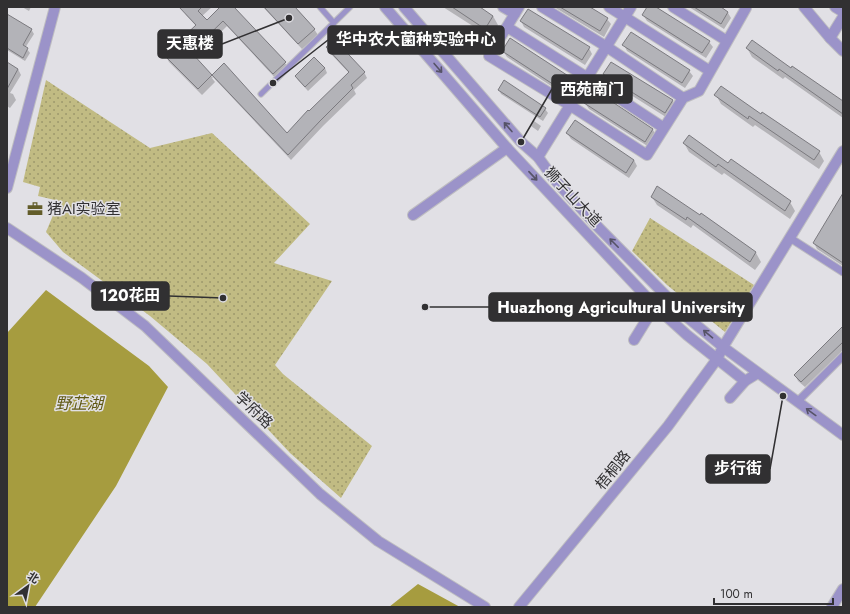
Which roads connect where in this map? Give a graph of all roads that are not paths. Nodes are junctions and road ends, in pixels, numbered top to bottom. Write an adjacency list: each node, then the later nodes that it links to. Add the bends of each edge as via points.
1 (55, 7): 33 (street)
2 (320, 7): 18 (lane)
3 (350, 7): 18 (lane)
4 (385, 7): 30 (street, 狮子山大道, one-way to 30)
5 (404, 7): 32 (street, 狮子山大道, one-way to 5, via 521,142)
6 (503, 7): 14 (street)
7 (542, 7): 22 (street)
8 (609, 7): 16 (street)
9 (631, 7): 16 (street)
10 (673, 7): 21 (street)
11 (745, 7): 21 (street)
12 (804, 7): 20 (street)
13 (835, 7): 15 (street)
14 (517, 11): 19 (street)
15 (843, 12)
16 (625, 17): 22 (street); 24 (street)
17 (843, 17): 20 (street)
18 (334, 23): 26 (lane)
19 (507, 27): 25 (street); 28 (street, via 489,56)
20 (830, 38): 23 (street)
21 (727, 41): 24 (street)
22 (607, 47): 25 (street); 27 (street)
23 (843, 51)
24 (710, 71): 27 (street, via 699,91)
25 (588, 78): 28 (street); 29 (street)
26 (261, 94)
27 (683, 98): 29 (street)
28 (571, 106): 29 (street, via 647,155); 32 (street)
29 (664, 128)
30 (507, 148): 34 (street); 38 (street, 狮子山大道, one-way to 38)
31 (843, 151): 36 (street, 梧桐路)
32 (538, 157): 40 (street, 狮子山大道, one-way to 32, via 688,318 599,228 554,179)
33 (7, 188)
34 (413, 215)
35 (7, 228): 49 (street, 学府路, via 82,278 145,326 320,494 378,541)
36 (790, 238): 37 (street); 40 (street, 梧桐路)
37 (843, 272)
38 (655, 306): 39 (street); 42 (street, 狮子山大道)
39 (634, 340)
40 (723, 347): 42 (street, 梧桐路); 43 (street, 狮子山大道)
41 (843, 356): 46 (street)
42 (717, 359): 44 (street, 狮子山大道); 50 (street, 梧桐路, via 668,426)
43 (758, 373): 44 (street); 46 (street, 狮子山大道)
44 (745, 381): 45 (street)
45 (730, 398)
46 (797, 402): 47 (street, 狮子山大道, one-way to 46)
47 (843, 435)
48 (843, 589): 51 (street)
49 (486, 607)
50 (519, 607)
51 (832, 607)

